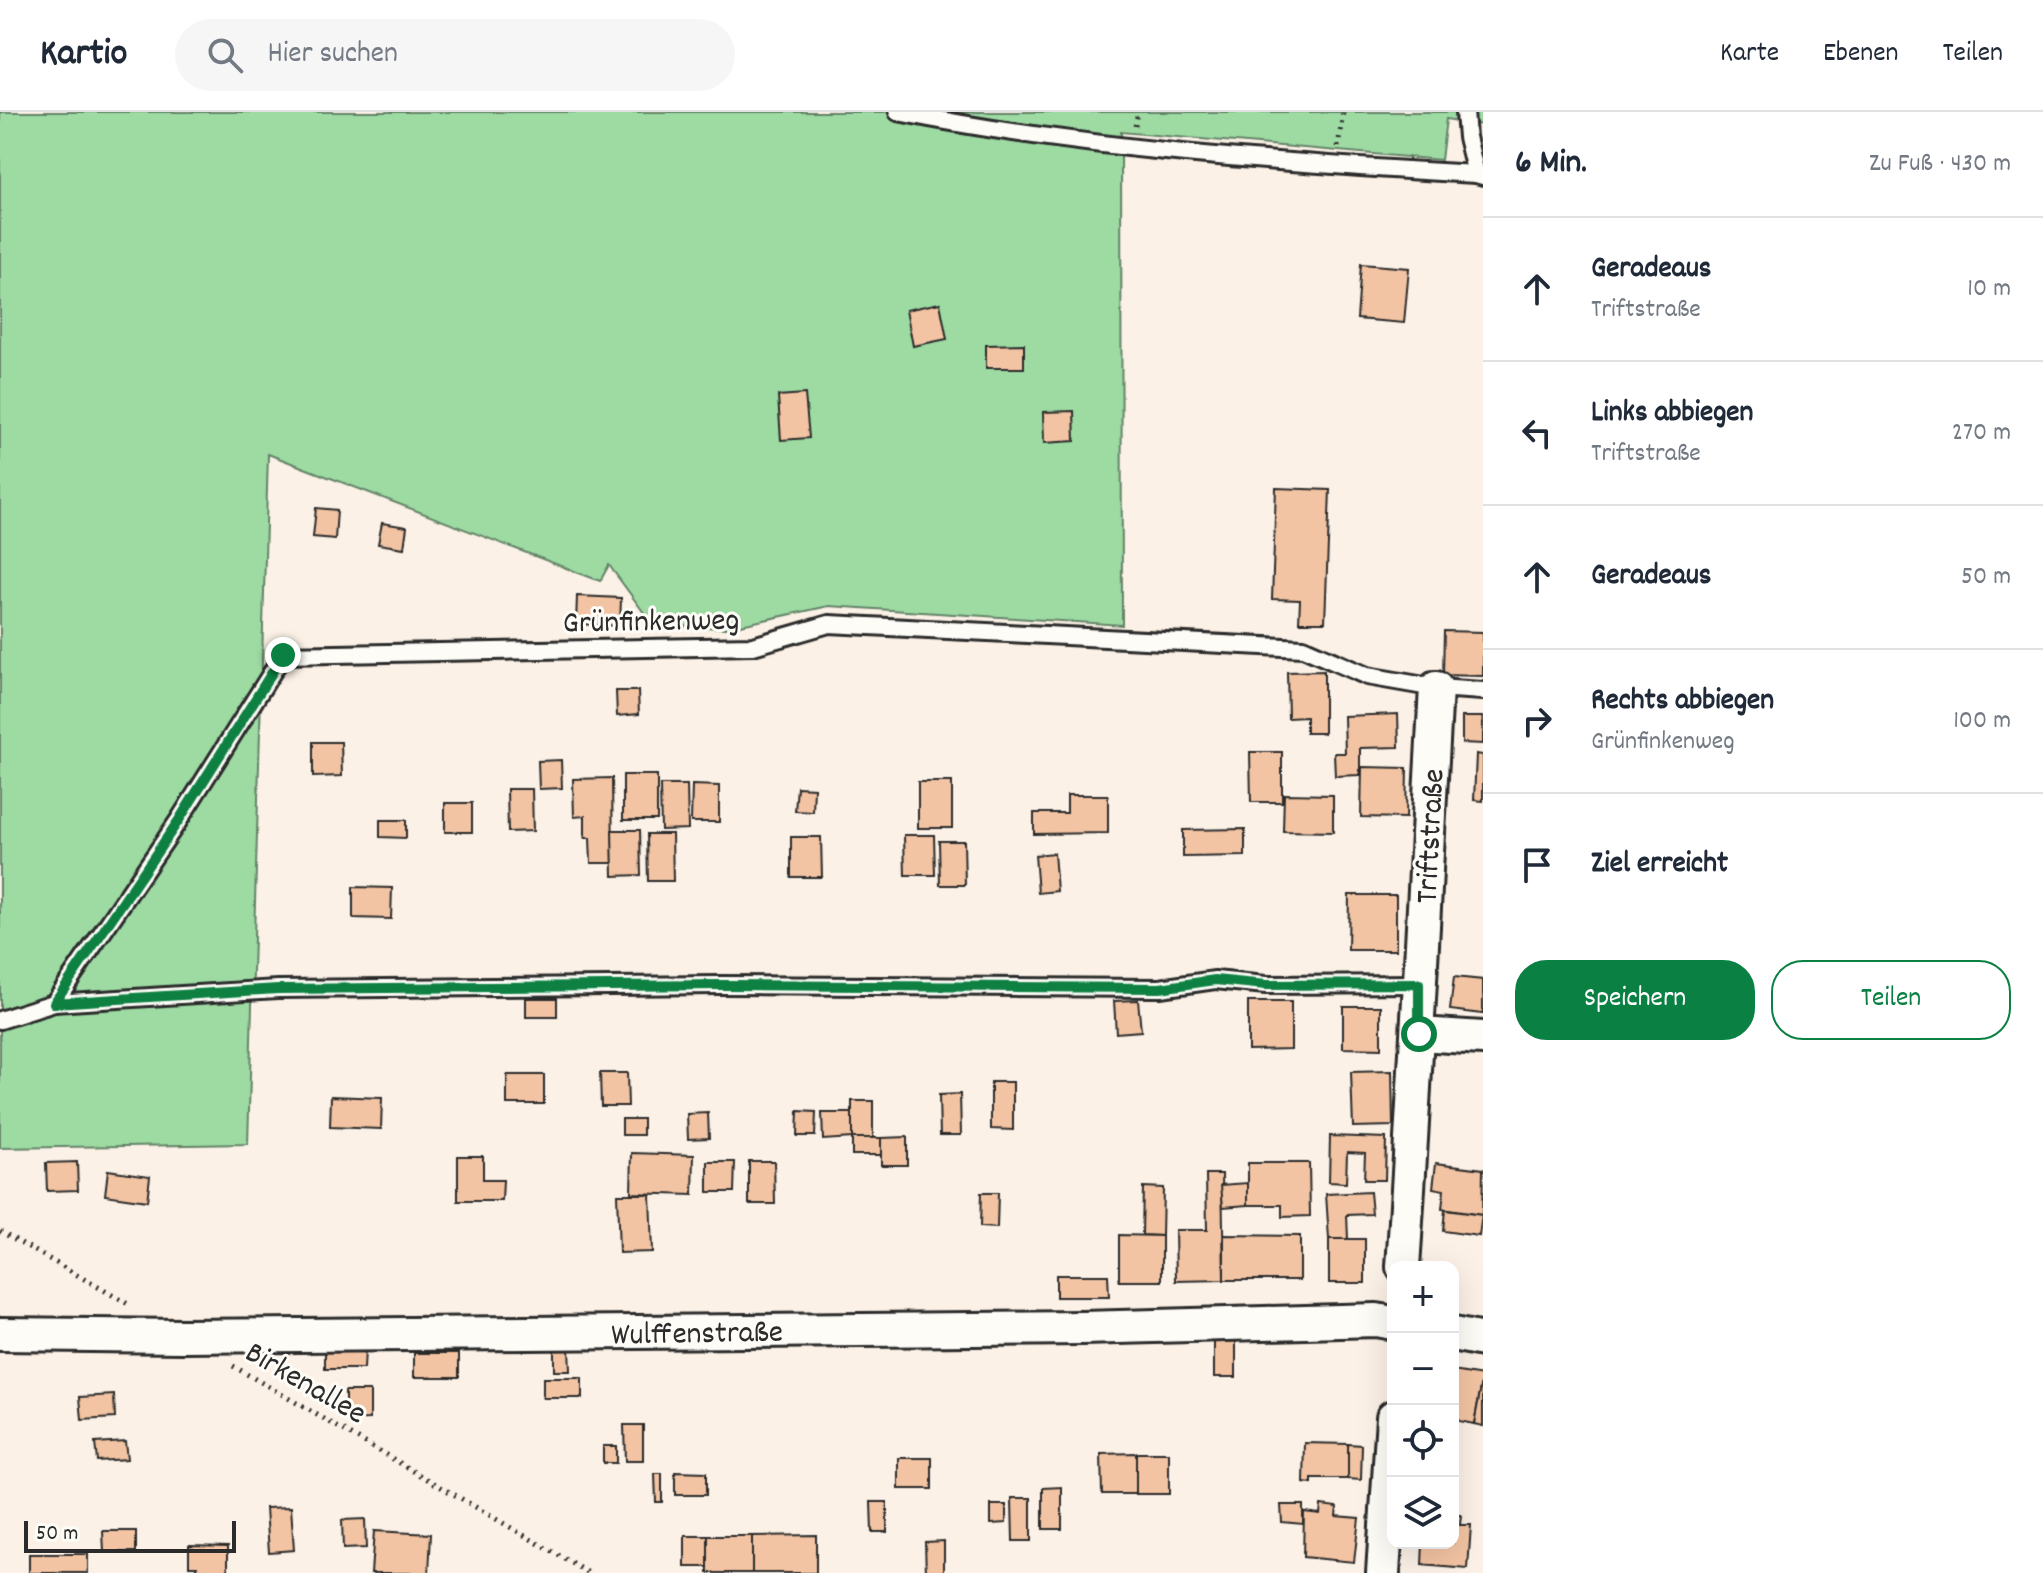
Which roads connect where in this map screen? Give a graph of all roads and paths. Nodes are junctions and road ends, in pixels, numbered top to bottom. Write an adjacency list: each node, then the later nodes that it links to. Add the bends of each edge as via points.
1 (898, 112): 4 (lane, via 1131,146)
2 (1343, 112): 4 (path)
3 (1465, 112): 5 (lane)
4 (1336, 166): 5 (lane)
5 (1479, 175)
6 (1436, 688): 7 (lane, Grünfinkenweg); 8 (street, Triftstraße); 9 (lane, Grünfinkenweg, via 1367,676 1303,648 829,624 753,646 283,655)
7 (1483, 691)
8 (1419, 984): 9 (lane, via 1215,980 1160,988 278,989); 11 (street, Triftstraße)
9 (54, 1003): 10 (lane)
10 (0, 1020)
11 (1419, 1034): 12 (street); 14 (street, Triftstraße)
12 (1483, 1038)
13 (0, 1231): 15 (path)
14 (1403, 1261)
15 (129, 1305)
16 (1387, 1322): 17 (street, Wulffenstraße)
17 (0, 1334)
18 (1459, 1335): 19 (street)
19 (1483, 1340)
20 (224, 1360): 22 (path, Birkenallee)
21 (1389, 1477): 23 (street)
22 (589, 1573)
23 (1383, 1573)

